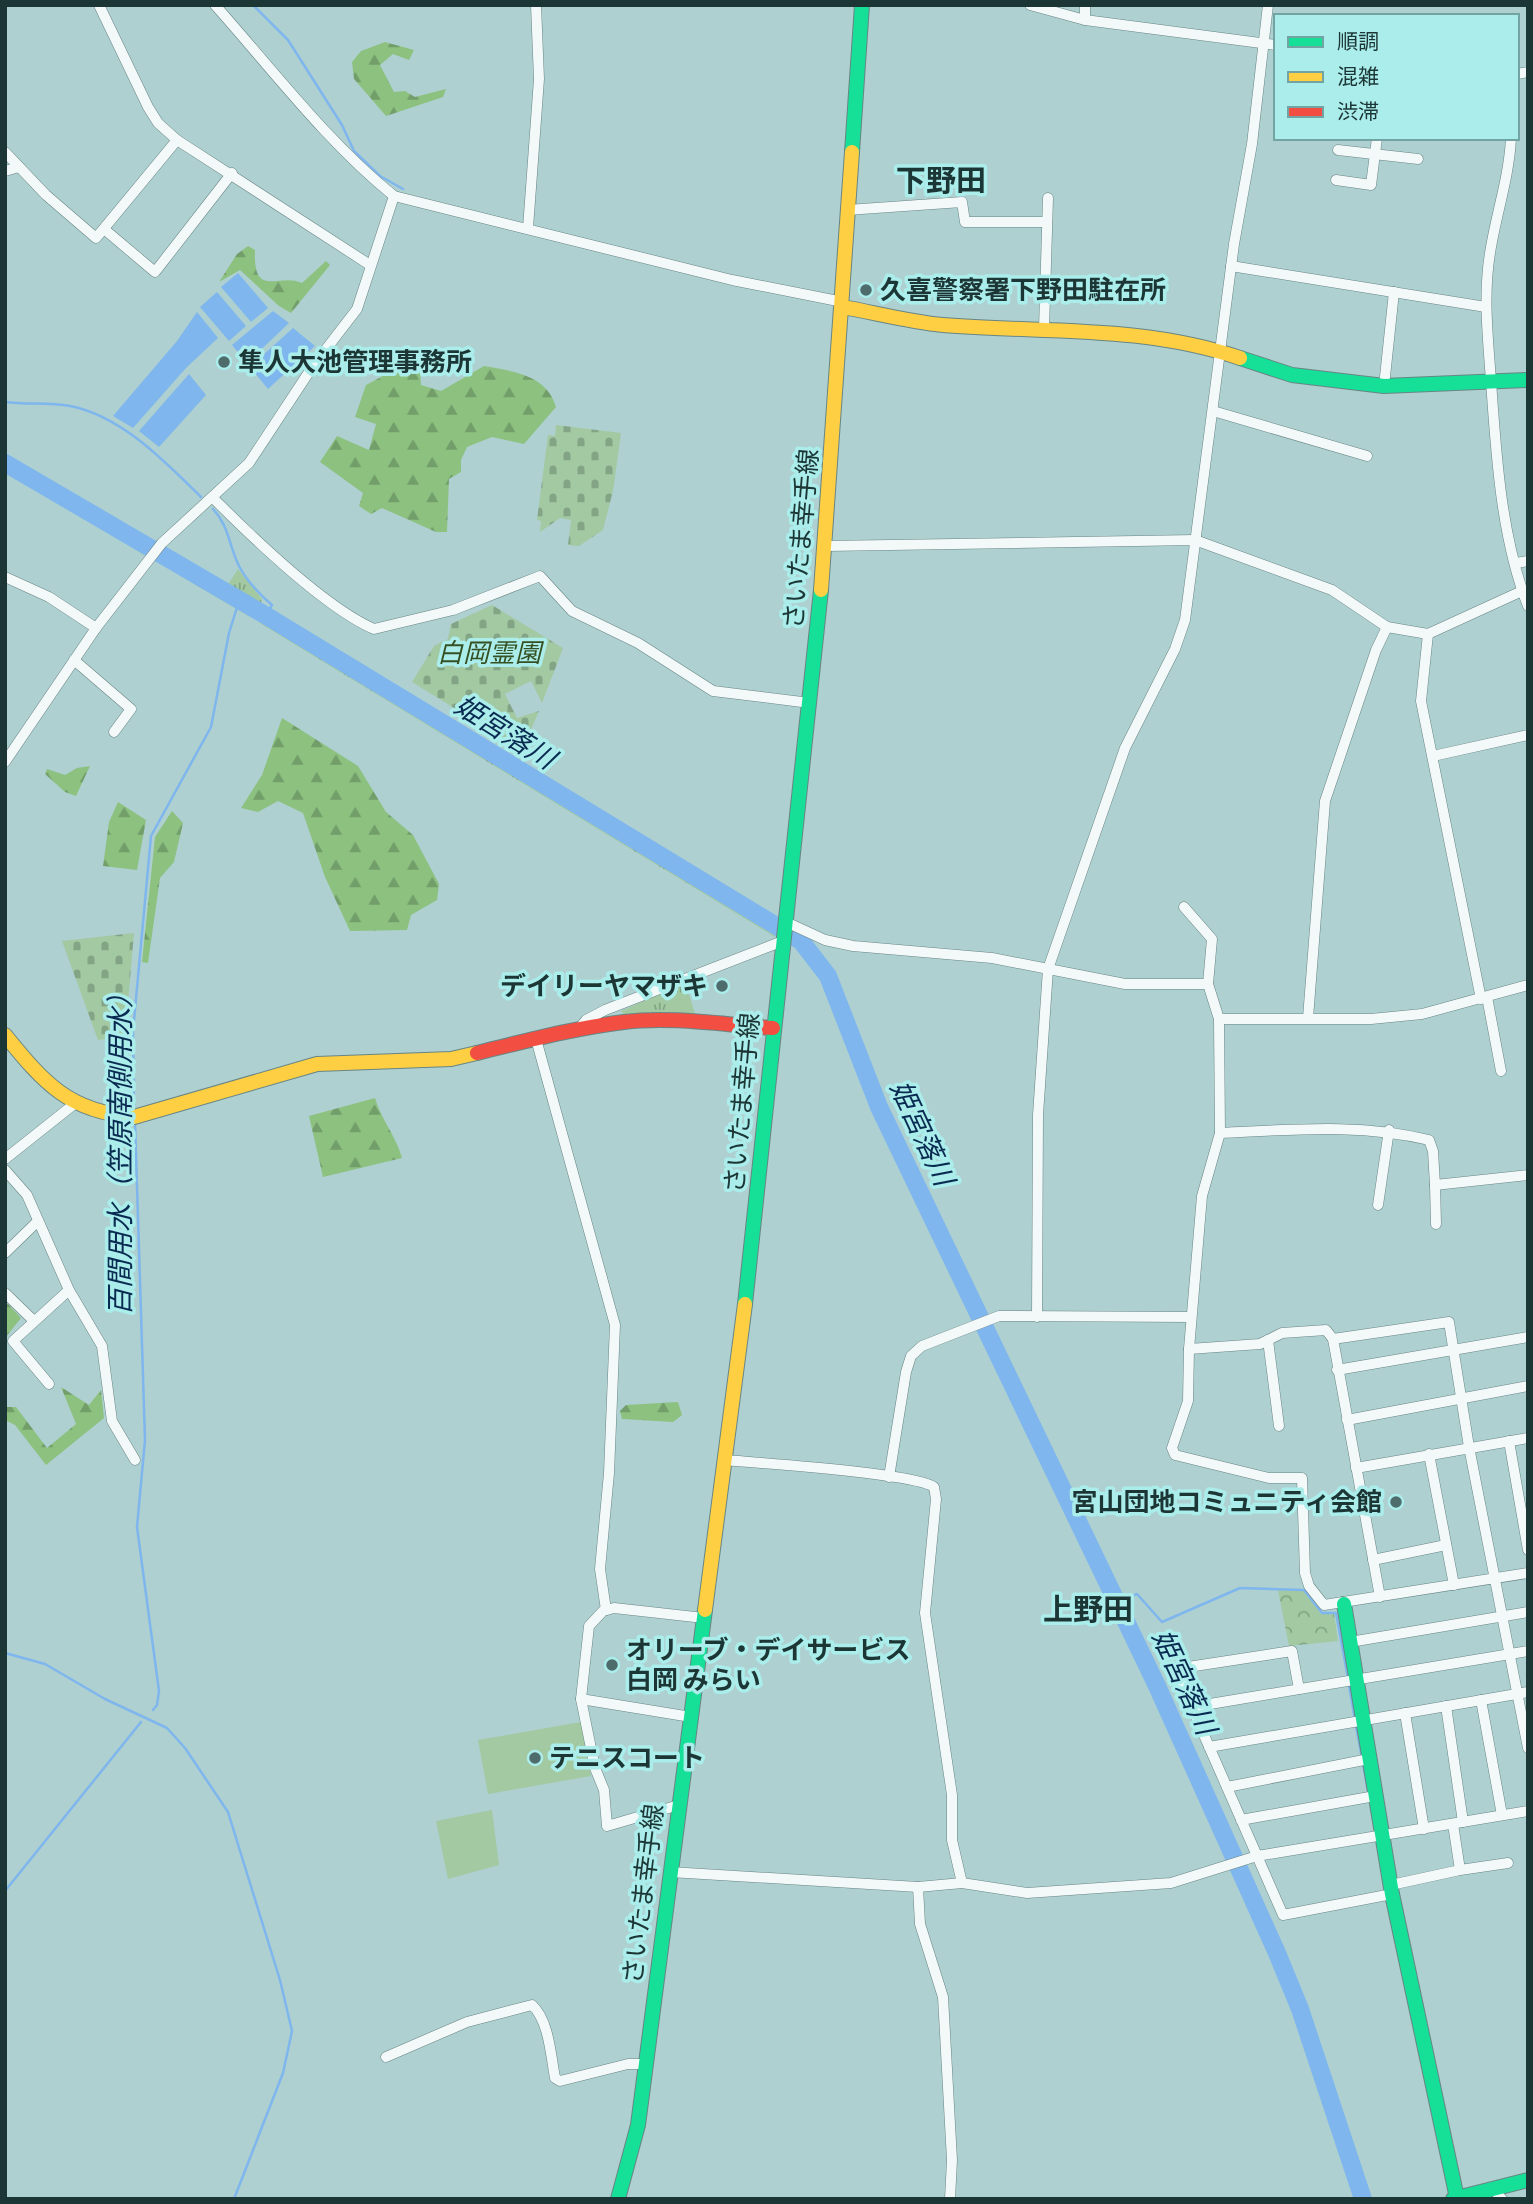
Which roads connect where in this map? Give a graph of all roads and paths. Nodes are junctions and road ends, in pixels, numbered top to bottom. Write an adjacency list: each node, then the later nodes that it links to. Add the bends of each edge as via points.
1 (99, 5): 10 (street, via 148,107)
2 (215, 5): 21 (street, via 373,180)
3 (536, 5): 25 (street, via 539,79)
4 (862, 5): 23 (main road, さいたま幸手線)
5 (1030, 5): 8 (street)
6 (1085, 5): 8 (street)
7 (1268, 5): 9 (street)
8 (1085, 20): 9 (street)
9 (1270, 45): 28 (street)
10 (177, 139): 19 (street); 26 (street)
11 (1377, 140): 15 (street)
12 (1510, 140): 31 (street, via 1510,165 1490,252)
13 (1338, 150): 15 (street)
14 (5, 152): 17 (street)
15 (1375, 156): 16 (street); 20 (street, via 1371,185)
16 (1418, 159)
17 (19, 167): 18 (street); 26 (street, via 96,238)
18 (5, 171)
19 (232, 173): 26 (street, via 155,272); 27 (street)
20 (1336, 180)
21 (394, 196): 25 (street); 27 (street)
22 (1048, 198): 24 (street)
23 (847, 209): 24 (street, via 962,202 965,222); 30 (main road, さいたま幸手線)
24 (1047, 222): 32 (street)
25 (528, 228): 30 (street)
26 (104, 229)
27 (370, 265): 39 (street, via 346,326 313,366 249,463)
28 (1231, 266): 29 (street); 33 (street)
29 (1394, 292): 31 (street); 36 (street)
30 (843, 305): 32 (main road, via 941,325); 41 (main road, さいたま幸手線)
31 (1486, 307): 35 (street)
32 (1044, 328): 33 (main road, via 1163,338)
33 (1221, 352): 36 (main road, via 1292,375); 37 (street)
34 (1528, 380): 35 (main road)
35 (1491, 382): 36 (main road); 43 (street, via 1496,470)
36 (1384, 386)
37 (1213, 411): 38 (street); 40 (street)
38 (1367, 456)
39 (213, 498): 48 (street, via 162,543); 51 (street, via 328,599 374,629 453,610 540,576 572,611 638,643 713,691)
40 (1195, 540): 41 (street); 47 (street, via 1332,590); 59 (street, via 1185,620 1125,748)
41 (827, 546): 51 (main road, さいたま幸手線)
42 (1528, 561): 43 (street)
43 (1516, 563): 45 (street)
44 (5, 577): 48 (street, via 49,597)
45 (1522, 591): 46 (street); 49 (street)
46 (1528, 606)
47 (1387, 626): 49 (street); 63 (street, via 1325,801)
48 (96, 628): 50 (street)
49 (1428, 634): 54 (street, via 1421,701)
50 (74, 660): 52 (street, via 131,709); 55 (street)
51 (810, 703): 57 (main road, さいたま幸手線)
52 (114, 732)
53 (1528, 735): 54 (street)
54 (1433, 756): 62 (street)
55 (5, 762)
56 (1184, 907): 60 (street, via 1212,939)
57 (786, 922): 58 (main road, さいたま幸手線); 59 (street, via 825,940 853,946 934,951)
58 (783, 942): 65 (main road, さいたま幸手線); 66 (street, via 606,1010)
59 (1048, 969): 60 (street, via 1125,984); 83 (street, via 1038,1115)
60 (1208, 984): 64 (street)
61 (1528, 985): 62 (street)
62 (1484, 998): 63 (street, via 1422,1014); 69 (street)
63 (1308, 1018): 64 (street)
64 (1219, 1019): 72 (street)
65 (773, 1028): 66 (main road, via 660,1020); 102 (main road, さいたま幸手線, via 757,1215)
66 (578, 1030): 68 (main road)
67 (5, 1035): 70 (main road, via 50,1088)
68 (536, 1039): 70 (main road, via 451,1059 317,1063 144,1115 111,1117); 113 (street, via 615,1325 600,1569)
69 (1501, 1070)
70 (73, 1105): 73 (street)
71 (1389, 1130): 72 (street); 76 (street, via 1429,1140); 77 (street)
72 (1220, 1133): 84 (street, via 1202,1196)
73 (5, 1159)
74 (5, 1170): 78 (street, via 27,1195)
75 (1528, 1175): 76 (street)
76 (1435, 1185): 79 (street)
77 (1378, 1205)
78 (38, 1222): 80 (street); 81 (street)
79 (1436, 1224)
80 (5, 1253)
81 (69, 1290): 85 (street); 101 (street, via 102,1346 112,1421)
82 (5, 1293): 85 (street)
83 (1037, 1317): 84 (street); 104 (street, via 999,1316 922,1346 911,1356)
84 (1190, 1317): 89 (street)
85 (34, 1321): 92 (street, via 13,1342)
86 (1528, 1337): 90 (street)
87 (1333, 1339): 88 (street, via 1326,1330 1282,1333); 90 (street, via 1449,1322); 91 (street)
88 (1268, 1340): 89 (street); 96 (street)
89 (1189, 1349): 112 (street, via 1188,1401 1172,1448 1175,1455 1269,1478 1302,1478 1302,1536 1309,1586 1324,1605)
90 (1453, 1349): 91 (street); 94 (street)
91 (1337, 1370): 95 (street)
92 (49, 1384)
93 (1528, 1386): 94 (street)
94 (1461, 1399): 95 (street); 99 (street)
95 (1347, 1420): 103 (street)
96 (1279, 1426)
97 (1528, 1438): 98 (street)
98 (1509, 1441): 99 (street); 106 (street)
99 (1469, 1447): 100 (street); 109 (street)
100 (1429, 1454): 103 (street); 105 (street)
101 (135, 1460)
102 (725, 1460): 104 (street); 116 (main road, さいたま幸手線)
103 (1356, 1468): 107 (street)
104 (889, 1477): 146 (street, via 927,1482 936,1499 925,1613 952,1795 952,1840)
105 (1446, 1545): 107 (street); 110 (street)
106 (1528, 1550)
107 (1373, 1560): 111 (street)
108 (1528, 1573): 109 (street)
109 (1494, 1579): 110 (street); 115 (street)
110 (1454, 1586): 111 (street)
111 (1380, 1597): 112 (street)
112 (1344, 1604): 117 (main road)
113 (606, 1610): 116 (street); 123 (street, via 589,1626)
114 (1528, 1612): 115 (street)
115 (1502, 1617): 117 (street); 119 (street)
116 (704, 1618): 128 (main road, さいたま幸手線)
117 (1350, 1642): 120 (main road)
118 (1528, 1651): 119 (street)
119 (1510, 1654): 120 (street); 122 (street)
120 (1356, 1679): 121 (street); 129 (main road)
121 (1299, 1689): 126 (street); 126 (street, via 1292,1651 1175,1669)
122 (1523, 1693): 124 (street); 131 (street)
123 (581, 1699): 128 (street); 135 (street, via 604,1790 607,1826)
124 (1480, 1700): 125 (street); 137 (street)
125 (1446, 1706): 127 (street); 139 (street)
126 (1192, 1707): 130 (street)
127 (1405, 1713): 129 (street); 140 (street)
128 (691, 1717): 135 (main road, さいたま幸手線)
129 (1363, 1720): 130 (street); 132 (main road)
130 (1209, 1747): 133 (street)
131 (1528, 1748)
132 (1369, 1759): 133 (street); 134 (main road)
133 (1227, 1787): 138 (street)
134 (1375, 1796): 138 (street); 141 (main road)
135 (679, 1805): 145 (main road, さいたま幸手線)
136 (1528, 1811): 137 (street)
137 (1502, 1815): 139 (street)
138 (1241, 1820): 142 (street)
139 (1458, 1823): 140 (street); 144 (street)
140 (1424, 1829): 141 (street)
141 (1382, 1836): 142 (street); 148 (main road)
142 (1254, 1858): 146 (street, via 1171,1884 1027,1893); 148 (street, via 1283,1915)
143 (1508, 1863): 144 (street)
144 (1460, 1870): 148 (street)
145 (670, 1872): 147 (street); 150 (main road, さいたま幸手線)
146 (962, 1882): 147 (street)
147 (918, 1887): 155 (street, via 920,1924 943,1997)
148 (1391, 1889): 153 (main road, via 1451,2161)
149 (386, 2057): 150 (street, via 467,2022 532,2005 549,2045 555,2078 560,2081)
150 (645, 2064): 154 (main road, さいたま幸手線, via 638,2125)
151 (1528, 2180): 152 (main road)
152 (1498, 2194): 153 (main road)
153 (1455, 2198)
154 (618, 2199)
155 (950, 2199)

